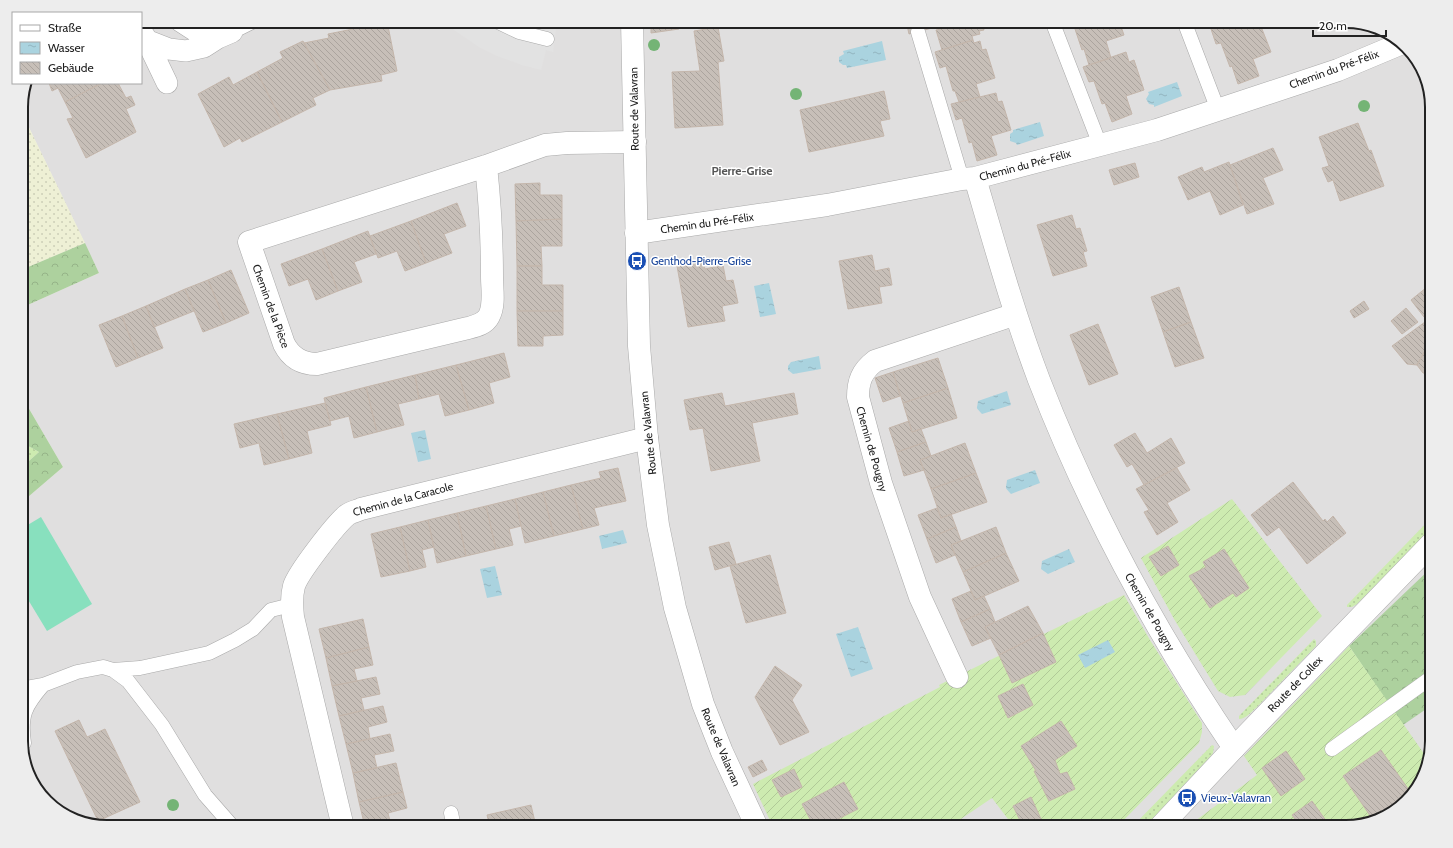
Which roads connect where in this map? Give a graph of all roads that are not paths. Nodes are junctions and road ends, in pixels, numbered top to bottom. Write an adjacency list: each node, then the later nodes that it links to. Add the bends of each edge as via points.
1 (191, 28): 9 (street, via 197,32)
2 (240, 28): 9 (lane)
3 (511, 28): 10 (lane)
4 (632, 28): 14 (street, Route de Valavran)
5 (1055, 28): 15 (lane)
6 (1187, 28): 13 (lane)
7 (918, 32): 17 (lane)
8 (144, 35): 9 (street, via 169,49 186,51 204,47); 12 (street)
9 (225, 35)
10 (547, 39)
11 (1396, 46): 13 (street, Chemin du Pré-Félix, via 1338,70)
12 (167, 82)
13 (1218, 110): 15 (street, Chemin du Pré-Félix, via 1158,130)
14 (635, 142): 16 (street, Chemin de la Pièce, via 545,145); 18 (street, Route de Valavran)
15 (1100, 145): 17 (street, Chemin du Pré-Félix)
16 (486, 166): 16 (street, Chemin de la Pièce, via 249,242 288,352 300,361 317,364 480,325 488,318 492,308 492,246)
17 (968, 179): 18 (street, Chemin du Pré-Félix, via 828,205); 19 (street, Chemin de Pougny)
18 (636, 233): 20 (street, Route de Valavran, via 639,346)
19 (1016, 314): 24 (street, Chemin de Pougny, via 876,361 863,372 858,388 858,397 881,483 920,597); 29 (street, Chemin de Pougny, via 1039,380 1064,440 1113,544 1173,652)
20 (647, 438): 22 (street, Chemin de la Caracole, via 348,514 298,576); 35 (street, Route de Valavran, via 658,525 675,608 703,704)
21 (1425, 550): 29 (street, Route de Collex)
22 (291, 605): 23 (lane, via 271,610 253,629 209,653 140,668); 33 (street, Chemin de la Caracole)
23 (113, 670): 26 (lane, via 103,667 77,672); 32 (lane, via 128,681 162,725 205,795)
24 (957, 677)
25 (1425, 682): 30 (lane)
26 (43, 685): 27 (lane); 28 (lane)
27 (28, 688)
28 (28, 705)
29 (1234, 748): 36 (street, Route de Collex)
30 (1332, 749)
31 (451, 813): 34 (lane)
32 (227, 820)
33 (342, 820)
34 (452, 820)
35 (754, 820)
36 (1167, 820)

